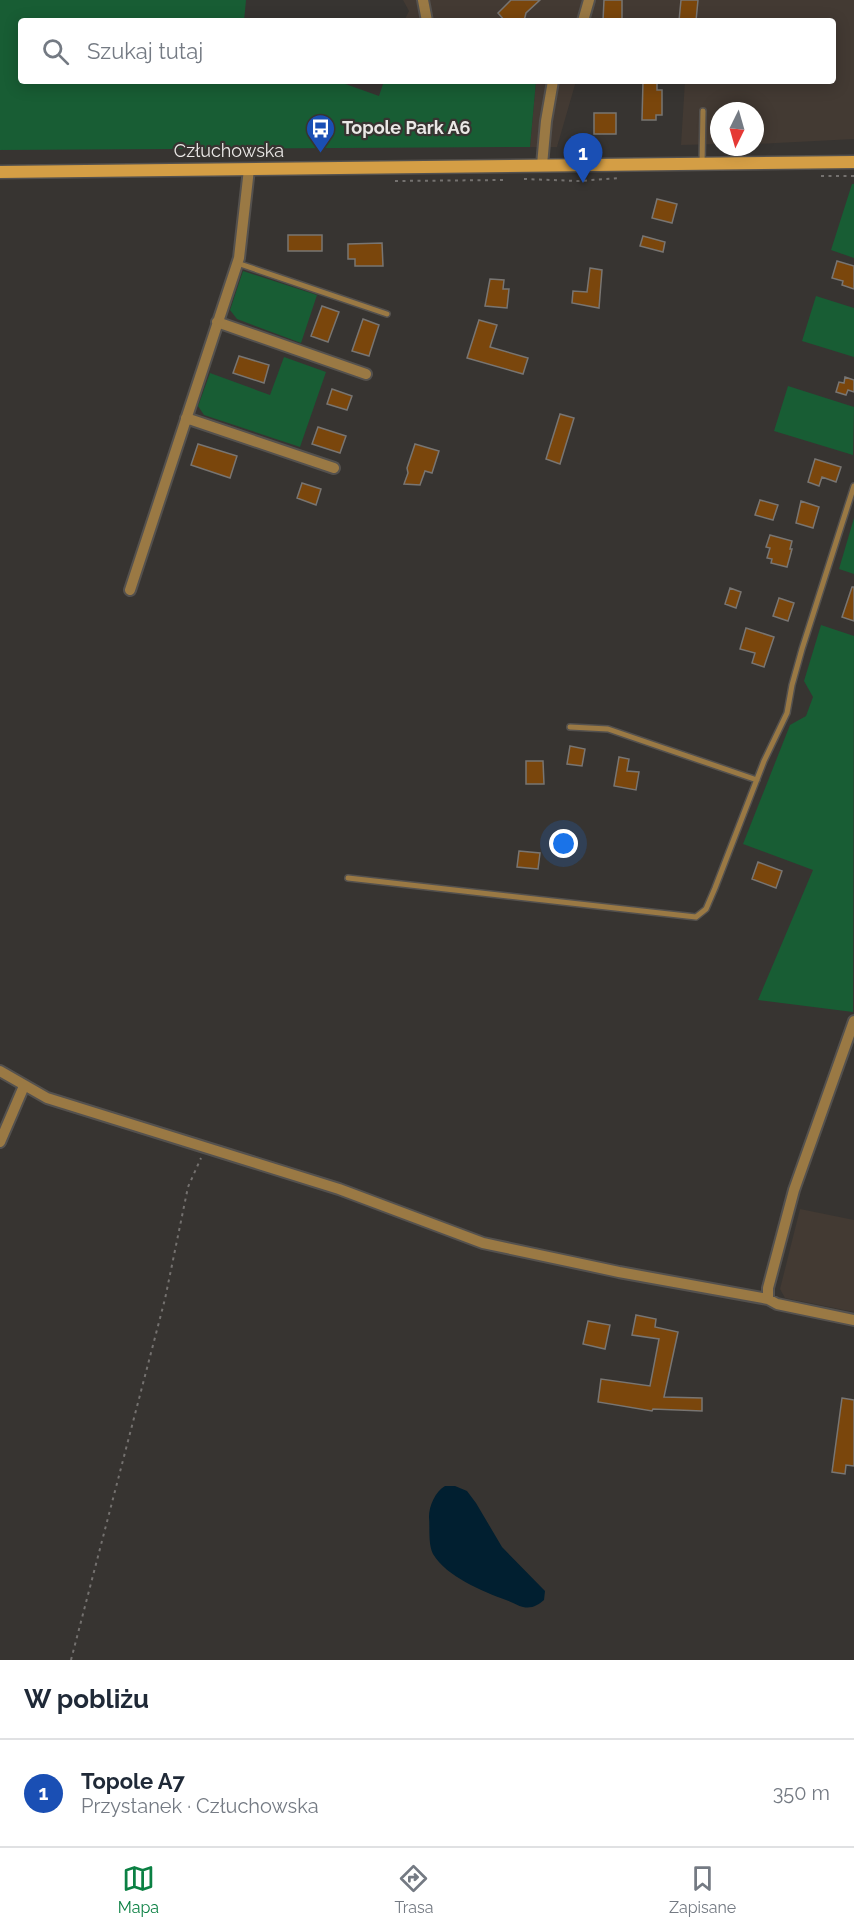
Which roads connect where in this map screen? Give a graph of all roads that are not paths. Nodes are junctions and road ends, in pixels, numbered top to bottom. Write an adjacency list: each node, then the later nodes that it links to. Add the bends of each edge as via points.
1 (423, 0): 3 (street)
2 (589, 0): 4 (street)
3 (427, 18)
4 (584, 18)
5 (552, 84): 9 (street)
6 (703, 111): 8 (lane)
7 (854, 162): 8 (main road, Człuchowska)
8 (702, 164): 9 (main road, Człuchowska)
9 (542, 165): 10 (main road, Człuchowska)
10 (249, 169): 11 (main road, Człuchowska); 12 (street)
11 (0, 172)
12 (237, 263): 13 (lane); 14 (street)
13 (387, 314)
14 (217, 322): 15 (street); 16 (street)
15 (366, 374)
16 (186, 418): 17 (street); 19 (street)
17 (334, 468)
18 (854, 486): 21 (lane, via 802,650 787,713)
19 (130, 590)
20 (570, 728): 21 (lane, via 608,729)
21 (757, 780): 22 (lane, via 711,899 696,917)
22 (348, 878)
23 (854, 1021): 27 (street, via 794,1190)
24 (0, 1071): 25 (street)
25 (24, 1086): 26 (street); 27 (street, via 47,1098 339,1189 483,1243)
26 (0, 1142)
27 (768, 1299): 28 (street)
28 (854, 1320)

